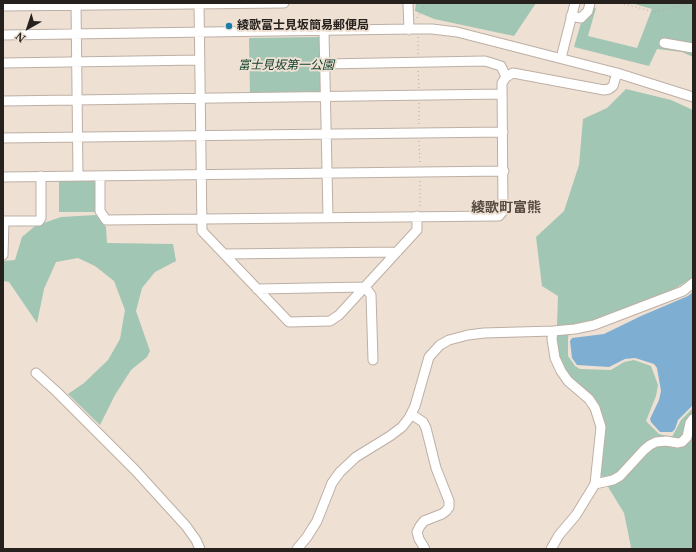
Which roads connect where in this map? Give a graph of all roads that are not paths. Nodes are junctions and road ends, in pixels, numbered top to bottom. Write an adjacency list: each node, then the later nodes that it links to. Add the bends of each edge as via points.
1 (284, 3): 6 (street)
2 (408, 3): 9 (street)
3 (575, 3): 8 (street)
4 (590, 3): 8 (street, via 588,11 581,18)
5 (76, 4): 6 (street); 7 (street); 12 (street)
6 (199, 4): 11 (street)
7 (3, 6)
8 (571, 16): 16 (street)
9 (413, 30): 10 (street); 16 (street, via 457,32)
10 (324, 31): 11 (street); 20 (street)
11 (199, 33): 12 (street); 17 (street)
12 (76, 34): 13 (street); 18 (street)
13 (3, 35)
14 (664, 44): 15 (street)
15 (693, 48)
16 (561, 58): 21 (street)
17 (200, 60): 18 (street); 26 (street)
18 (76, 62): 19 (street); 27 (street)
19 (3, 63)
20 (325, 64): 22 (street, via 485,61 501,66); 24 (street)
21 (617, 72): 22 (street, via 613,86 609,90 513,73); 25 (street)
22 (506, 77): 23 (street, via 502,83)
23 (502, 94): 24 (street); 29 (street)
24 (326, 97): 26 (street); 30 (street)
25 (693, 97)
26 (200, 99): 27 (street); 31 (street)
27 (76, 100): 28 (street); 33 (street)
28 (3, 101)
29 (503, 132): 30 (street); 34 (street)
30 (326, 134): 31 (street); 35 (street)
31 (201, 136): 33 (street); 36 (street)
32 (3, 138): 33 (street)
33 (77, 138): 38 (street)
34 (504, 171): 35 (street); 41 (street, via 503,211 499,216)
35 (327, 172): 36 (street); 42 (street)
36 (201, 174): 39 (street); 43 (street)
37 (41, 176): 38 (street); 40 (street); 44 (street, via 42,218 38,221)
38 (78, 176): 39 (street)
39 (100, 176): 43 (street, via 100,211 106,220)
40 (3, 177)
41 (419, 216): 42 (street); 45 (street, via 418,230)
42 (328, 217): 43 (street)
43 (201, 219): 46 (street, via 202,231)
44 (3, 221): 47 (street)
45 (397, 252): 46 (street); 49 (street)
46 (224, 254): 50 (street)
47 (3, 255)
48 (693, 283): 51 (street, via 683,291 594,325)
49 (365, 287): 50 (street); 50 (street, via 330,321 289,322); 52 (street, via 371,295)
50 (257, 289)
51 (553, 331): 54 (street, via 484,333 444,343 436,348 429,358); 56 (street, via 554,358 568,380 589,399 599,417 601,427)
52 (374, 360)
53 (36, 373): 57 (street, via 135,470 186,526)
54 (411, 414): 58 (street, via 402,427 356,457 335,477 317,521); 59 (street, via 423,422 426,428 436,468 448,493 449,501 446,511 424,521 420,526 419,539)
55 (693, 420): 56 (street, via 687,437 682,442 656,442 644,450 620,476)
56 (595, 484): 60 (street)
57 (200, 549)
58 (297, 549)
59 (426, 549)
60 (551, 549)

